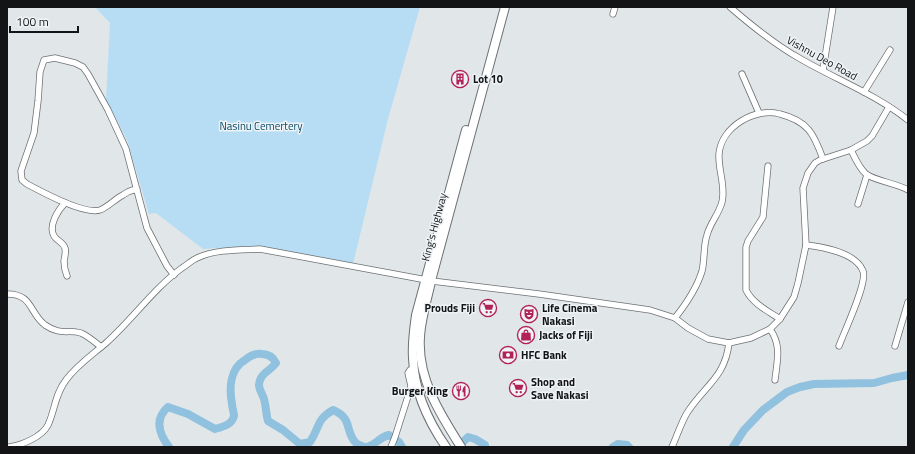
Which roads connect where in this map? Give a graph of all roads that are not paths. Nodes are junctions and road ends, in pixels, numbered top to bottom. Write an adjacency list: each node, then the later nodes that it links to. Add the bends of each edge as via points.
1 (499, 7): 25 (highway, King's Highway)
2 (505, 7): 25 (highway, King's Highway)
3 (615, 7): 6 (street)
4 (730, 7): 8 (street, Vishnu Deo Road, via 762,34)
5 (834, 7): 8 (street)
6 (613, 14)
7 (890, 50): 10 (street)
8 (822, 70): 10 (street, Vishnu Deo Road)
9 (742, 74): 12 (street)
10 (864, 92): 11 (street, Vishnu Deo Road)
11 (888, 107): 13 (street, Vishnu Deo Road); 14 (street, via 872,136)
12 (759, 113): 15 (street, via 780,113 803,125 815,138); 28 (street, via 745,118 738,124 727,135 720,149 722,204 706,236 704,261 698,279)
13 (908, 120)
14 (851, 150): 15 (street); 17 (street)
15 (823, 159): 22 (street, via 811,168 804,183)
16 (768, 166): 29 (street, via 763,217 746,247 746,290 759,305)
17 (867, 175): 19 (street); 21 (street)
18 (137, 189): 20 (street, via 94,211); 20 (street, via 123,143 108,110 83,67 47,58 40,72 34,133 21,176 27,184); 23 (street, via 148,228)
19 (908, 190)
20 (66, 203): 24 (street, via 54,219 53,232 65,249)
21 (858, 204)
22 (806, 245): 29 (street, via 794,297); 32 (street, via 845,254 863,270 862,287)
23 (174, 275): 25 (street, via 196,258 213,253 260,249); 34 (street)
24 (67, 276)
25 (428, 280): 28 (street, via 650,310); 35 (highway, King's Highway, via 416,315 413,336); 40 (highway, King's Highway, via 420,337 420,357 426,382 437,409)
26 (7, 294): 34 (street, via 22,296 43,324 51,329 58,332 80,333)
27 (908, 302): 33 (street)
28 (675, 318): 31 (street, via 708,339)
29 (780, 319): 30 (street)
30 (770, 329): 31 (street, via 752,338); 36 (street, via 778,348)
31 (730, 343): 41 (street, via 724,366 687,414)
32 (839, 346)
33 (895, 346)
34 (101, 347): 39 (street, via 80,364 66,380 57,394 47,426 32,440)
35 (414, 369): 37 (street, via 408,373 411,386); 38 (highway, King's Highway, via 416,383 427,413)
36 (774, 380)
37 (391, 446)
38 (445, 446)
39 (9, 447)
40 (461, 447)
41 (672, 447)

